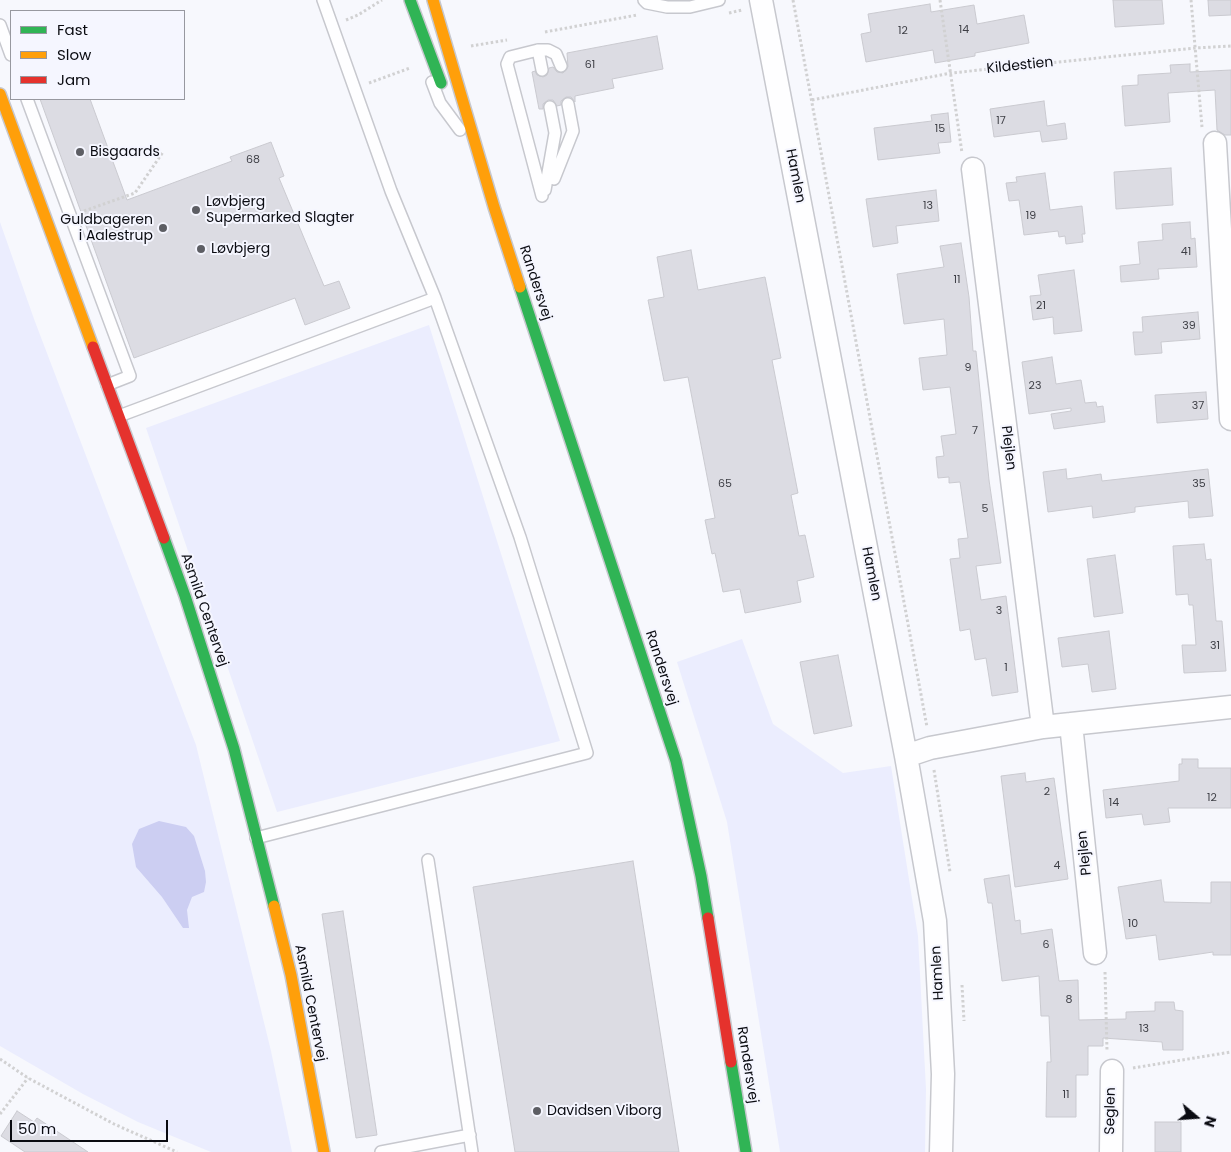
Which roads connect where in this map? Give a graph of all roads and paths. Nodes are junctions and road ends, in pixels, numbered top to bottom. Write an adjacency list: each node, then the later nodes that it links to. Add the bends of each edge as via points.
1 (323, 0): 14 (lane)
2 (382, 0): 14 (path)
3 (433, 0): 37 (street, Randersvej)
4 (644, 0): 5 (lane, via 667,8 690,7)
5 (719, 0)
6 (792, 0): 10 (path)
7 (940, 0): 25 (path)
8 (1191, 0): 19 (path)
9 (411, 3): 22 (lane, via 415,39); 32 (street, Randersvej)
10 (762, 3): 12 (path); 46 (street, Hamlen)
11 (646, 14): 15 (path)
12 (726, 14)
13 (0, 25): 20 (lane)
14 (332, 26): 26 (lane)
15 (542, 33)
16 (514, 38): 17 (path)
17 (470, 46)
18 (1231, 46): 19 (path, Kildestien)
19 (1195, 48): 25 (path, Kildestien); 33 (path, via 1201,126)
20 (6, 50)
21 (538, 50): 23 (lane, via 556,54); 24 (lane); 31 (lane, via 510,57 507,64 544,193 555,133)
22 (424, 63): 26 (path); 32 (lane, via 440,102)
23 (561, 66)
24 (542, 70)
25 (951, 73): 29 (path, Kildestien); 35 (path, via 963,156)
26 (355, 88): 39 (lane, via 391,191)
27 (0, 94): 40 (street, Asmild Centervej)
28 (27, 100): 38 (lane)
29 (812, 100)
30 (568, 104): 36 (lane, via 573,131)
31 (550, 107)
32 (460, 130): 37 (street, Randersvej)
33 (1215, 143): 42 (street)
34 (163, 152): 38 (path, via 134,193)
35 (973, 169): 45 (street, Plejlen)
36 (554, 178)
37 (494, 207): 60 (street, Randersvej, via 676,761 701,876)
38 (70, 215): 40 (lane, via 130,376)
39 (435, 298): 41 (lane); 47 (lane, via 520,536 587,753)
40 (107, 385): 41 (street, Asmild Centervej)
41 (119, 416): 47 (street, Asmild Centervej, via 185,596 234,749)
42 (1231, 419)
43 (1231, 707): 44 (street)
44 (1071, 724): 45 (street); 49 (street, Plejlen)
45 (1043, 727): 46 (street, via 930,748)
46 (906, 756): 61 (street, Hamlen, via 935,921 943,1074)
47 (256, 838): 57 (street, Asmild Centervej, via 291,975)
48 (428, 860): 55 (lane)
49 (1096, 953): 52 (path, via 1104,969 1107,1051)
50 (1231, 1052): 52 (path)
51 (0, 1059): 53 (path)
52 (1112, 1071): 62 (street, Seglen)
53 (28, 1078): 54 (path); 56 (path, via 114,1124)
54 (0, 1114)
55 (470, 1135): 58 (lane); 59 (lane)
56 (177, 1152)
57 (324, 1152)
58 (380, 1152)
59 (472, 1152)
60 (746, 1152)
61 (941, 1152)
62 (1111, 1152)

